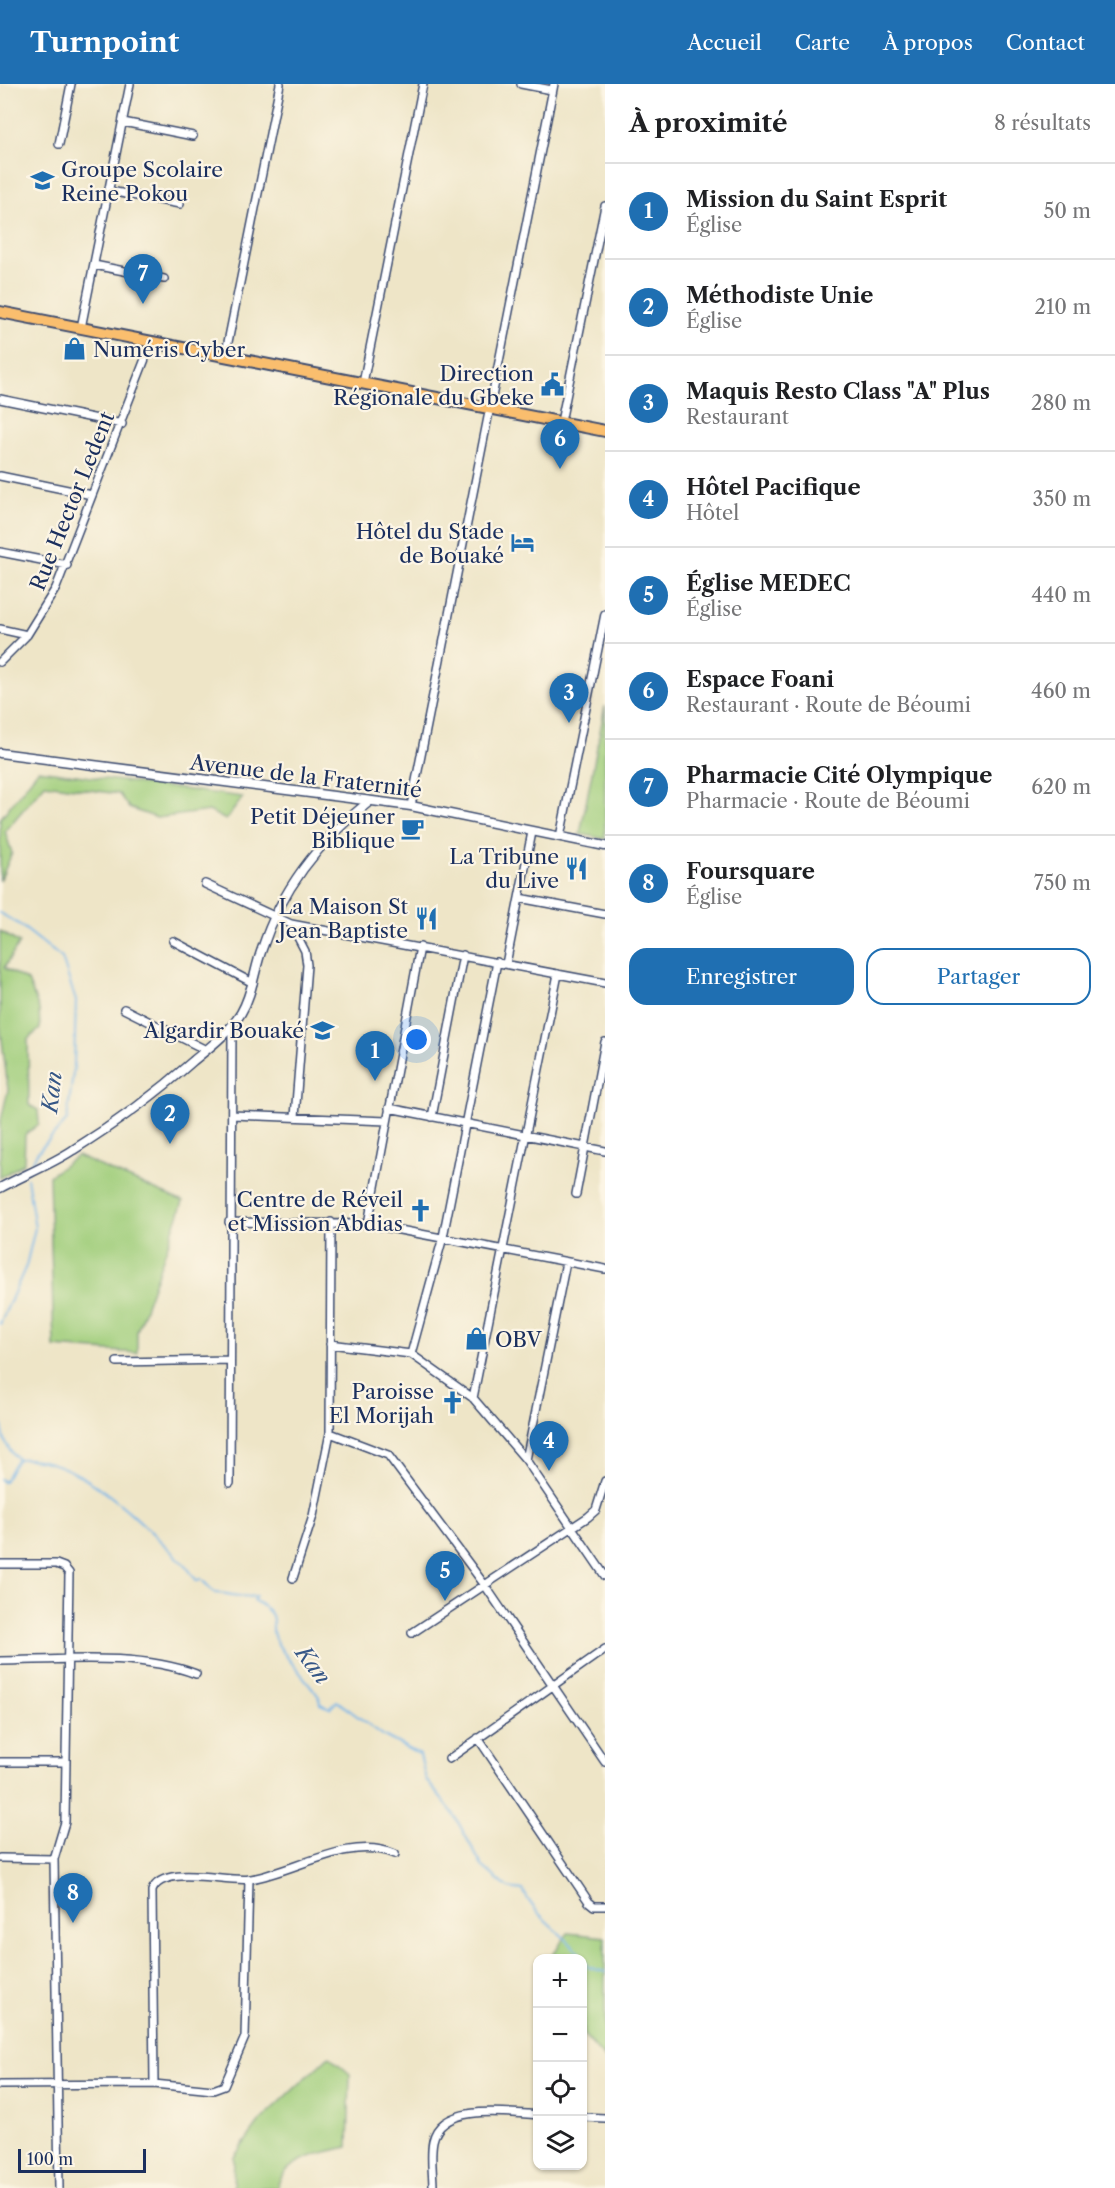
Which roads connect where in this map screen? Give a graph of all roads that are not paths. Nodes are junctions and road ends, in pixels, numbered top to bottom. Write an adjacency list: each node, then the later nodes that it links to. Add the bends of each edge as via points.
1 (71, 84): 9 (street)
2 (130, 84): 7 (street)
3 (279, 84): 18 (street)
4 (423, 84): 19 (street)
5 (521, 84): 6 (street)
6 (553, 87): 21 (street)
7 (123, 122): 8 (street); 10 (street)
8 (193, 136)
9 (58, 144)
10 (110, 191): 11 (street); 13 (street)
11 (180, 204)
12 (605, 206): 22 (street)
13 (94, 265): 14 (street); 16 (street)
14 (164, 279)
15 (0, 312): 16 (main road)
16 (81, 328): 17 (main road)
17 (152, 341): 18 (main road); 23 (street, Rue Hector Ledent)
18 (225, 357): 19 (main road)
19 (363, 383): 21 (main road)
20 (0, 399): 23 (street)
21 (488, 408): 22 (main road); 35 (street)
22 (561, 422): 24 (main road)
23 (122, 424): 26 (street, Rue Hector Ledent)
24 (605, 430)
25 (0, 476): 26 (street)
26 (92, 495): 28 (street, Rue Hector Ledent)
27 (0, 552): 28 (street)
28 (67, 565): 31 (street, Rue Hector Ledent)
29 (605, 614): 37 (street)
30 (0, 629): 31 (street)
31 (27, 635): 32 (street, Rue Hector Ledent)
32 (0, 662)
33 (0, 753): 34 (street, Avenue de la Fraternité)
34 (370, 801): 35 (street, Avenue de la Fraternité); 42 (street, via 326,838)
35 (411, 807): 36 (street, Avenue de la Fraternité)
36 (532, 832): 37 (street, Avenue de la Fraternité); 40 (street)
37 (560, 837): 38 (street, Avenue de la Fraternité)
38 (605, 846)
39 (205, 884): 42 (street)
40 (519, 898): 41 (street); 48 (street)
41 (605, 914)
42 (276, 916): 43 (street); 50 (street)
43 (291, 924): 45 (street); 58 (street, via 307,965)
44 (173, 941): 50 (street)
45 (420, 947): 46 (street); 56 (street)
46 (463, 955): 47 (street); 59 (street)
47 (497, 962): 48 (street); 61 (street)
48 (506, 964): 49 (street)
49 (558, 974): 51 (street); 62 (street)
50 (253, 983): 53 (street)
51 (605, 983)
52 (124, 1009): 55 (street)
53 (232, 1026): 55 (street); 57 (street)
54 (605, 1042): 63 (street)
55 (206, 1050): 65 (street, via 88,1140)
56 (389, 1108): 59 (street); 60 (street)
57 (232, 1115): 58 (street); 67 (street)
58 (295, 1117): 60 (street)
59 (432, 1117): 61 (street)
60 (387, 1121): 69 (street)
61 (465, 1123): 62 (street); 70 (street)
62 (527, 1135): 63 (street); 71 (street)
63 (584, 1147): 64 (street); 66 (street)
64 (605, 1151)
65 (0, 1188)
66 (576, 1194)
67 (229, 1222): 68 (street); 76 (street)
68 (331, 1222): 69 (street); 74 (street)
69 (368, 1224): 70 (street)
70 (443, 1237): 71 (street); 75 (street)
71 (504, 1251): 72 (street); 78 (street)
72 (566, 1262): 73 (street); 80 (street)
73 (605, 1269)
74 (330, 1344): 75 (street); 79 (street)
75 (411, 1354): 78 (street)
76 (230, 1360): 77 (street); 82 (street)
77 (117, 1362)
78 (473, 1398): 80 (street)
79 (330, 1433): 86 (street, via 313,1516); 87 (street, via 388,1455)
80 (526, 1460): 83 (street)
81 (605, 1481): 83 (street, via 596,1510)
82 (230, 1483)
83 (574, 1528): 85 (street); 87 (street)
84 (0, 1564): 90 (street, via 56,1564 69,1573)
85 (605, 1576)
86 (293, 1578)
87 (484, 1584): 88 (street); 93 (street)
88 (412, 1634)
89 (605, 1649): 93 (street)
90 (69, 1660): 91 (street); 92 (street, via 149,1662); 97 (street)
91 (0, 1661)
92 (196, 1674)
93 (554, 1687): 94 (street); 98 (street)
94 (478, 1738): 95 (street); 103 (street, via 589,1902)
95 (449, 1759)
96 (0, 1761): 97 (street)
97 (65, 1762): 101 (street, via 65,1822)
98 (605, 1762)
99 (395, 1854): 102 (street, via 369,1848 350,1851)
100 (0, 1858): 101 (street)
101 (54, 1858): 104 (street)
102 (249, 1879): 105 (street, via 245,2037 232,2072 224,2086 213,2090); 105 (street, via 173,1876 160,1878 154,1884)
103 (605, 1906)
104 (58, 2084): 105 (street); 106 (street); 110 (street)
105 (154, 2084)
106 (0, 2085)
107 (533, 2115): 111 (street, via 480,2112 461,2115 444,2125 433,2142)
108 (587, 2117): 109 (street)
109 (605, 2118)
110 (59, 2188)
111 (433, 2188)

